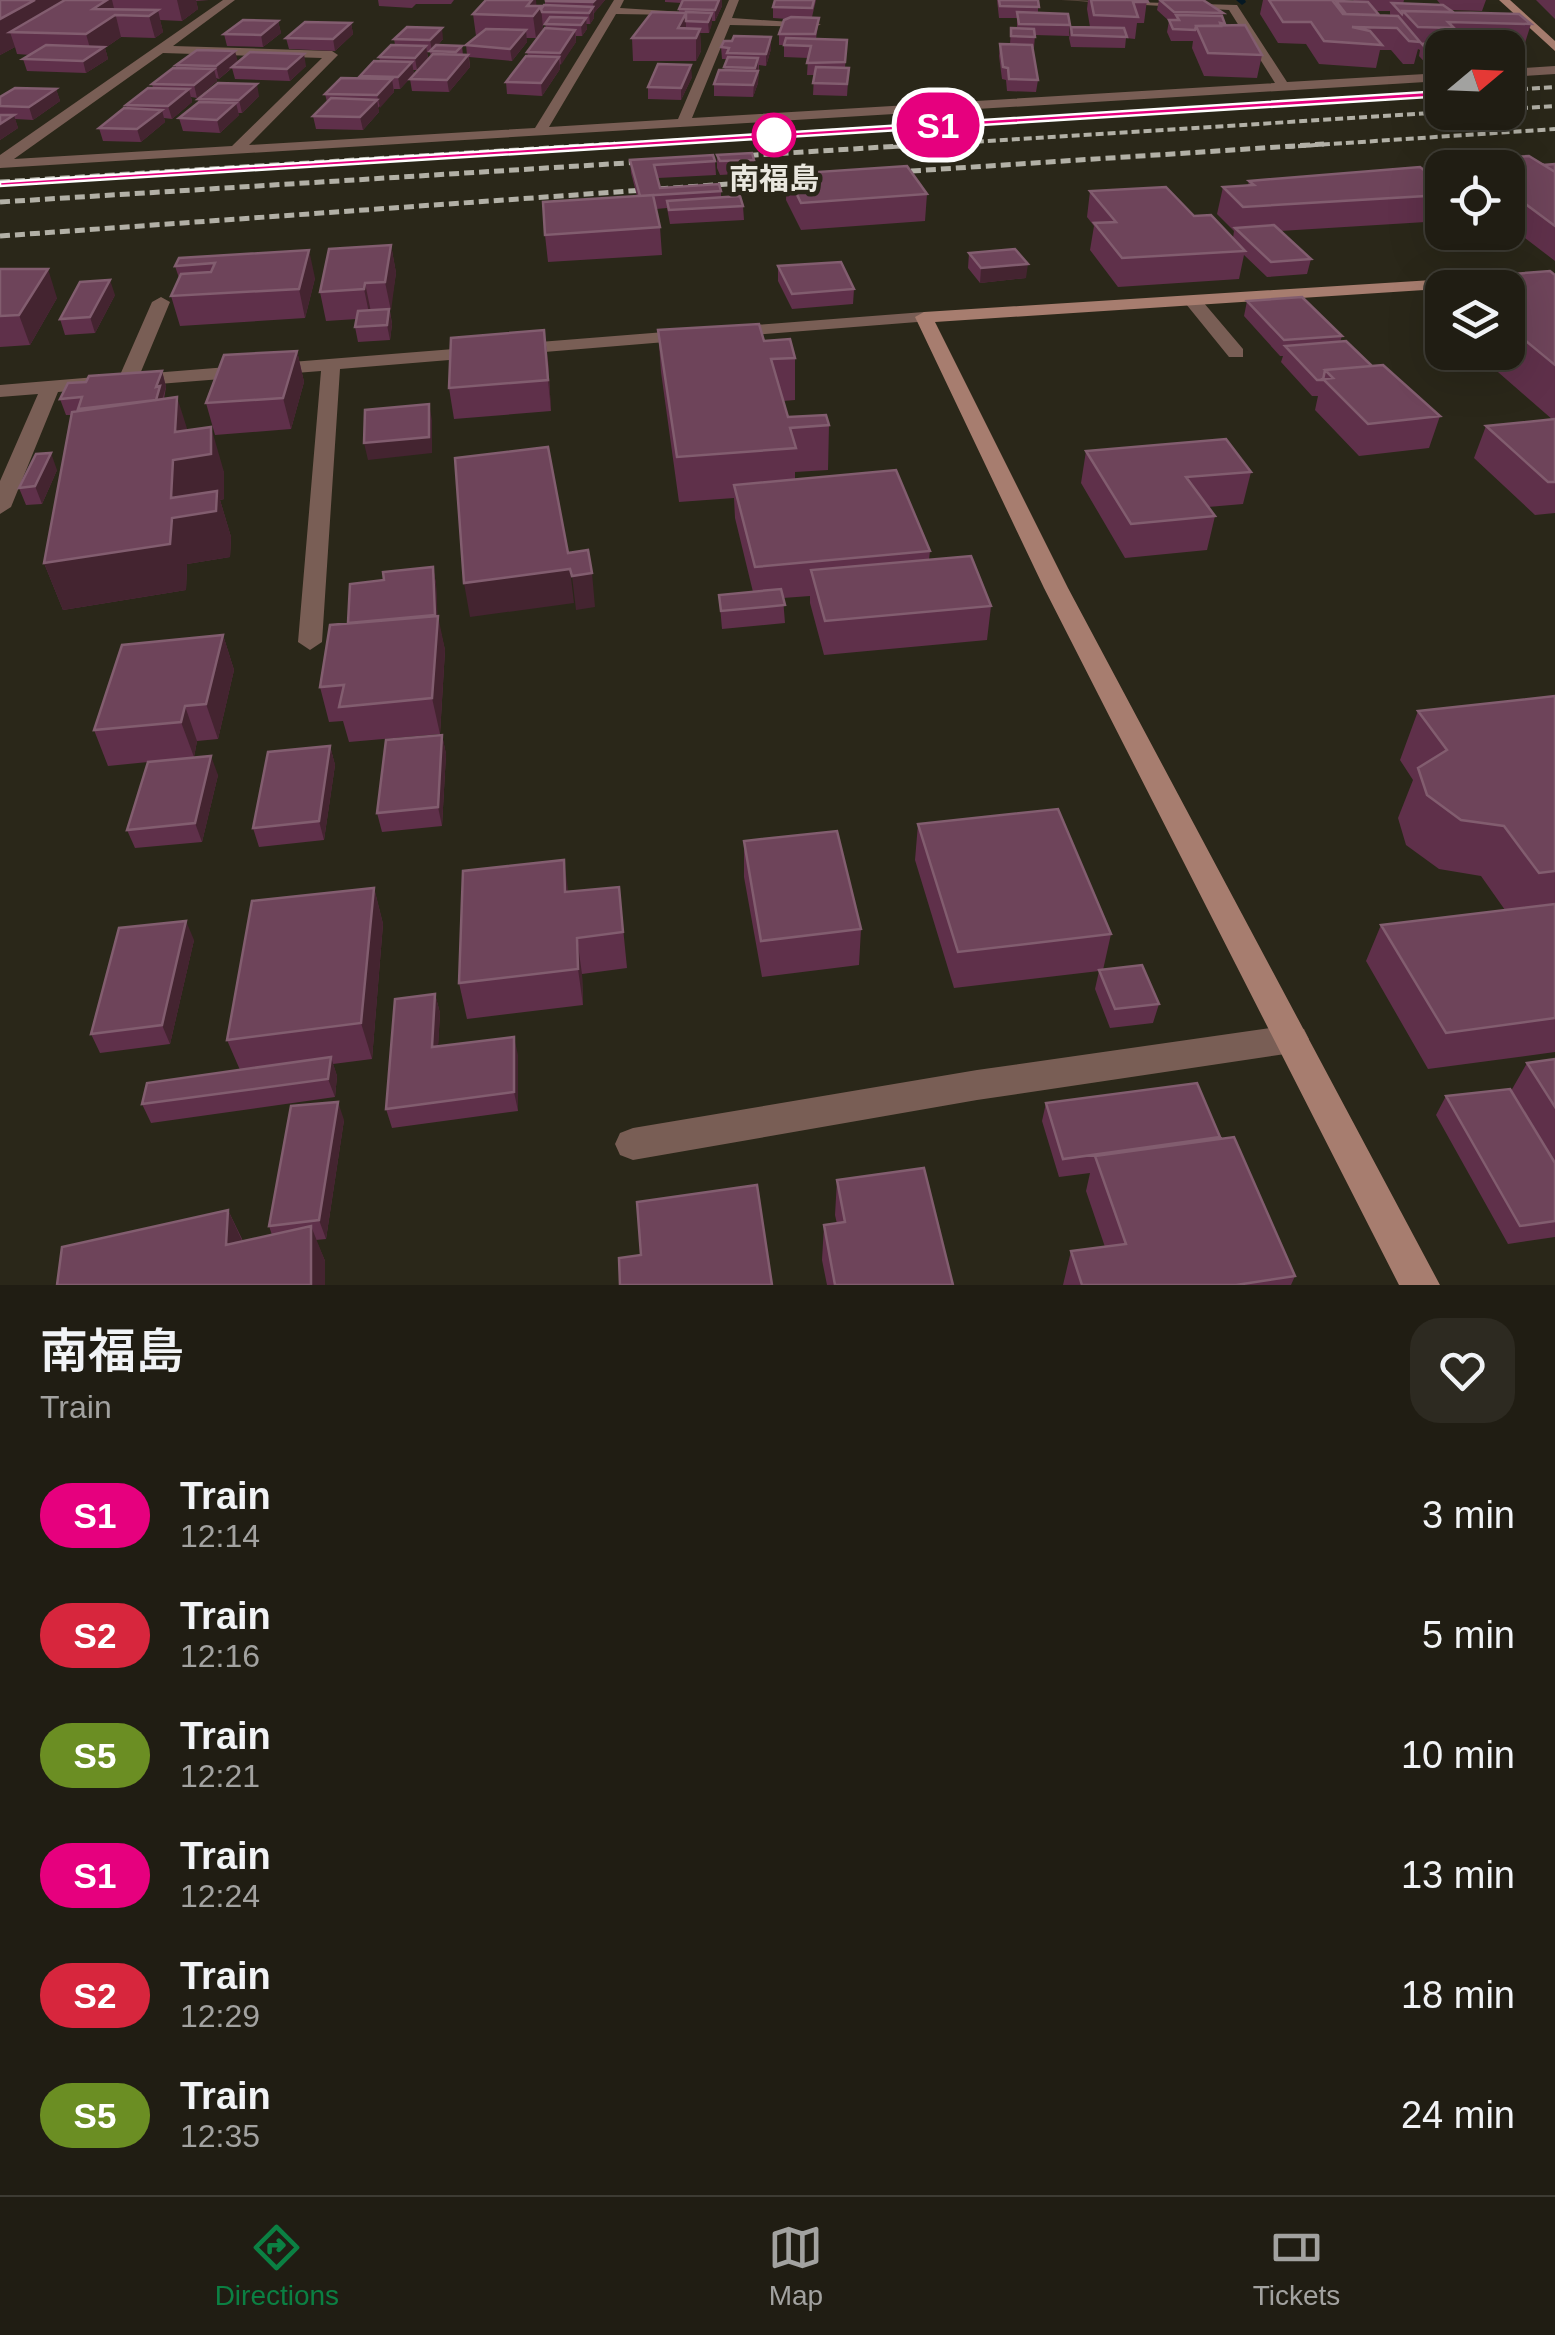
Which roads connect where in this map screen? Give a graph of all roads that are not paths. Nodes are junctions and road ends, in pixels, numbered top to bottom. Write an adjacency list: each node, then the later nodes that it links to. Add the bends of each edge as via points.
1 (230, 0): 11 (street)
2 (734, 0): 8 (street)
3 (1504, 0): 10 (street)
4 (1066, 2): 7 (street); 15 (street, via 1233,7)
5 (616, 6): 6 (street); 17 (street)
6 (678, 12)
7 (1070, 18)
8 (725, 21): 9 (street); 16 (street)
9 (815, 24)
10 (1555, 47)
11 (159, 50): 18 (street, via 332,55); 19 (street)
12 (1555, 70): 13 (street)
13 (1525, 72)
14 (1425, 78): 15 (street)
15 (1284, 88): 16 (street)
16 (684, 123): 17 (street)
17 (540, 131): 18 (street)
18 (237, 149): 19 (street)
19 (0, 163)
20 (1425, 286): 21 (street)
21 (1192, 300): 23 (street); 24 (street)
22 (161, 302): 26 (street)
23 (924, 317): 25 (street); 31 (street, via 1056,588)
24 (1236, 352)
25 (331, 364): 26 (street); 30 (street)
26 (127, 382): 27 (street)
27 (50, 388): 28 (street); 29 (street)
28 (0, 391)
29 (0, 507)
30 (310, 642)
31 (1292, 1039): 32 (street); 33 (street)
32 (633, 1144)
33 (1420, 1285)

